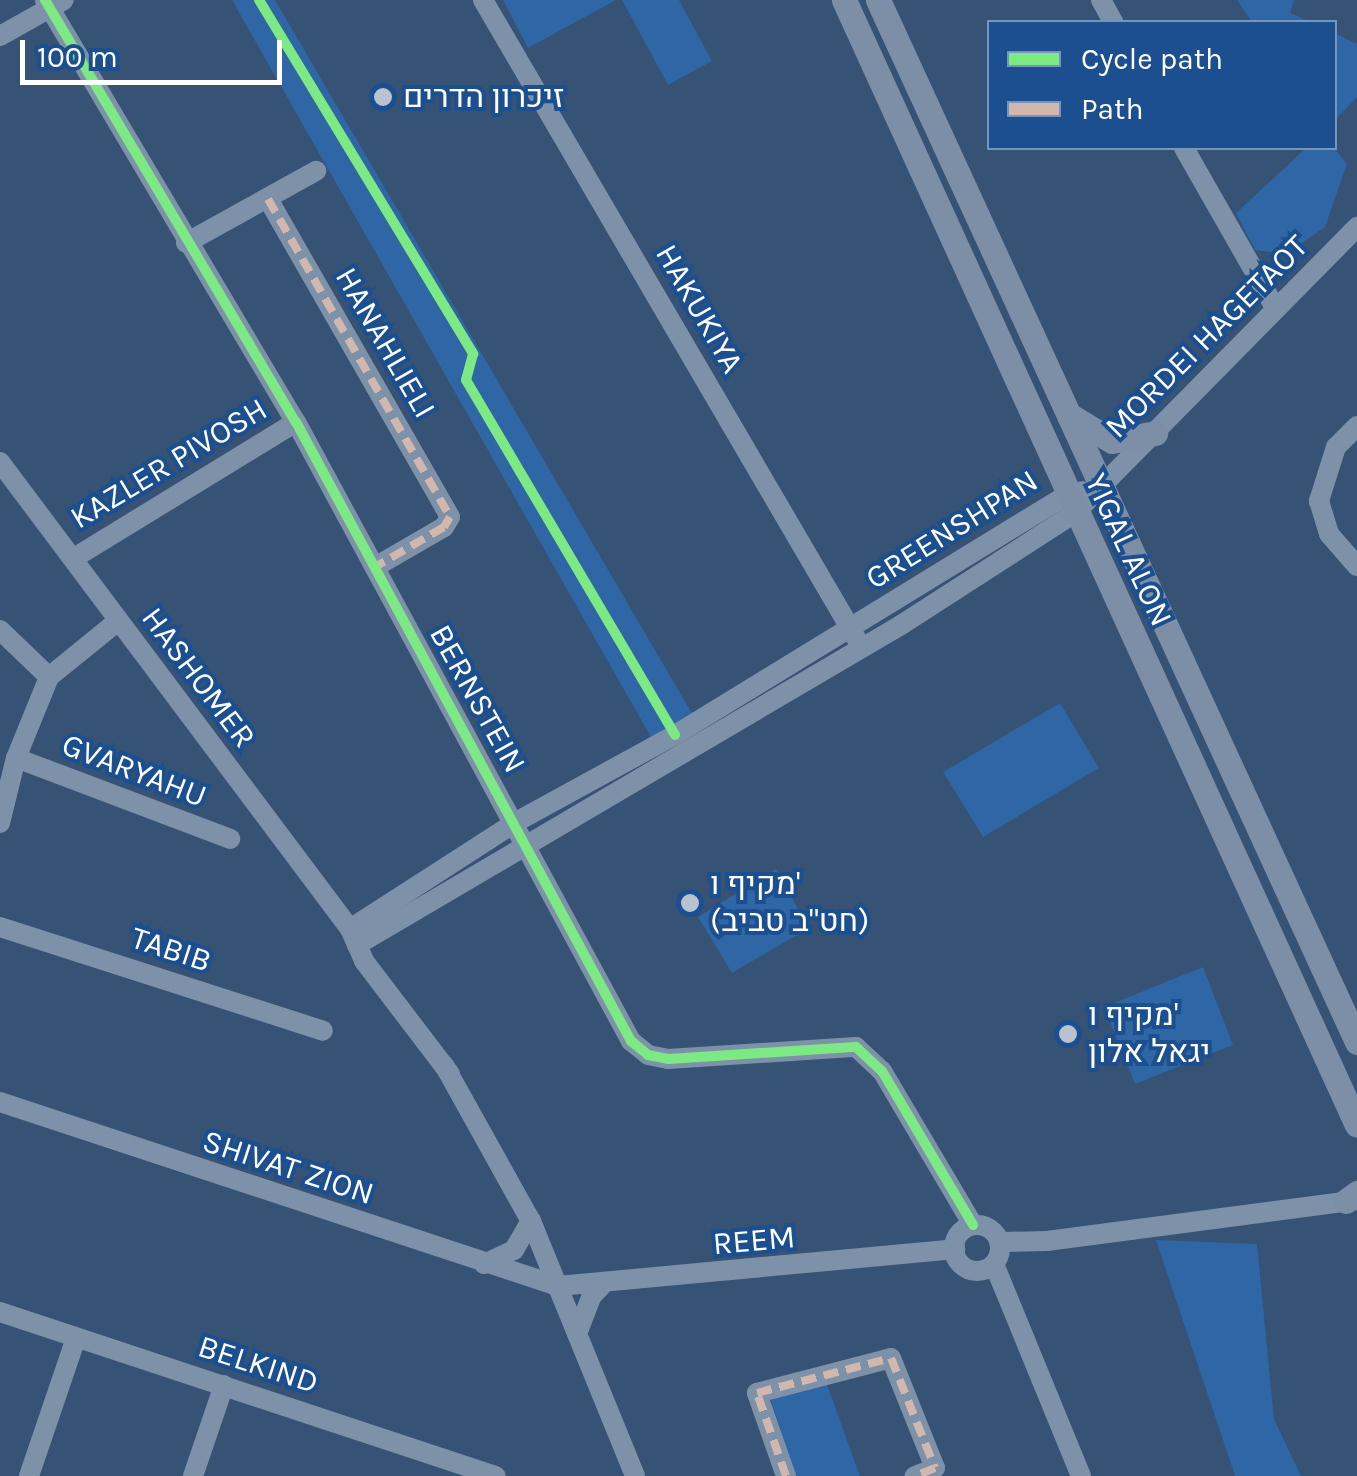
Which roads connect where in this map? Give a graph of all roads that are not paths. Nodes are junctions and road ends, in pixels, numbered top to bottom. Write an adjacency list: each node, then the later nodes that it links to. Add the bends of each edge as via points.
1 (483, 0): 23 (street, HAKUKIYA)
2 (844, 0): 18 (main road, YIGAL ALON)
3 (878, 0): 12 (main road, YIGAL ALON)
4 (53, 3): 5 (street); 10 (street, BERNSTEIN)
5 (0, 36)
6 (1185, 150): 11 (street)
7 (316, 172): 8 (street)
8 (268, 199): 10 (street); 20 (street, HANAHLIELI, via 450,517 444,527)
9 (1357, 227): 11 (street, MORDEI HAGETAOT)
10 (186, 243): 13 (street, BERNSTEIN)
11 (1276, 310): 15 (street, MORDEI HAGETAOT)
12 (1069, 415): 15 (main road, via 1112,441); 17 (main road, YIGAL ALON)
13 (296, 422): 19 (street, KAZLER PIVOSH); 20 (street, BERNSTEIN)
14 (1357, 426): 21 (street, via 1336,446 1319,501 1329,534)
15 (1155, 432): 17 (street, MORDEI HAGETAOT)
16 (0, 462): 19 (street, HASHOMER)
17 (1100, 488): 18 (street, GREENSHPAN); 35 (main road, YIGAL ALON)
18 (1070, 504): 23 (street, GREENSHPAN); 25 (street, GREENSHPAN); 37 (main road, YIGAL ALON)
19 (74, 558): 22 (street, HASHOMER)
20 (375, 566): 28 (street, BERNSTEIN)
21 (1357, 566)
22 (118, 621): 26 (street); 33 (street, HASHOMER)
23 (850, 629): 25 (street, HAKUKIYA); 28 (street, GREENSHPAN)
24 (0, 630): 26 (street)
25 (862, 648): 31 (street, GREENSHPAN)
26 (50, 677): 27 (street)
27 (16, 758): 29 (street); 30 (street, GVARYAHU)
28 (516, 822): 31 (street, BERNSTEIN); 33 (street, GREENSHPAN)
29 (0, 823)
30 (230, 839)
31 (529, 845): 33 (street, GREENSHPAN); 40 (street, BERNSTEIN, via 631,1041 648,1055 668,1059 856,1046 882,1071)
32 (0, 927): 34 (street, TABIB)
33 (359, 938): 39 (street, HASHOMER, via 450,1074)
34 (323, 1031)
35 (1357, 1042)
36 (0, 1102): 43 (street, SHIVAT ZION)
37 (1357, 1125)
38 (1354, 1201): 41 (street)
39 (531, 1222): 43 (street, via 514,1250); 46 (street, HASHOMER)
40 (974, 1225): 41 (street, via 987,1227); 42 (street, via 962,1231)
41 (1000, 1242): 44 (street)
42 (954, 1249): 44 (street, via 966,1268); 45 (street, REEM)
43 (484, 1264): 46 (street, SHIVAT ZION)
44 (994, 1264): 58 (street)
45 (606, 1282): 46 (street, REEM); 48 (street, via 591,1297)
46 (558, 1286): 48 (street, HASHOMER)
47 (0, 1312): 49 (street, BELKIND)
48 (577, 1334): 51 (street, HASHOMER)
49 (76, 1338): 50 (street, BELKIND); 52 (street)
50 (224, 1385): 53 (street); 54 (street, BELKIND)
51 (632, 1468): 55 (street)
52 (30, 1476)
53 (193, 1476)
54 (496, 1476)
55 (614, 1476)
56 (786, 1476): 57 (street, via 757,1392 891,1358 934,1468)
57 (916, 1476)
58 (1080, 1476)

